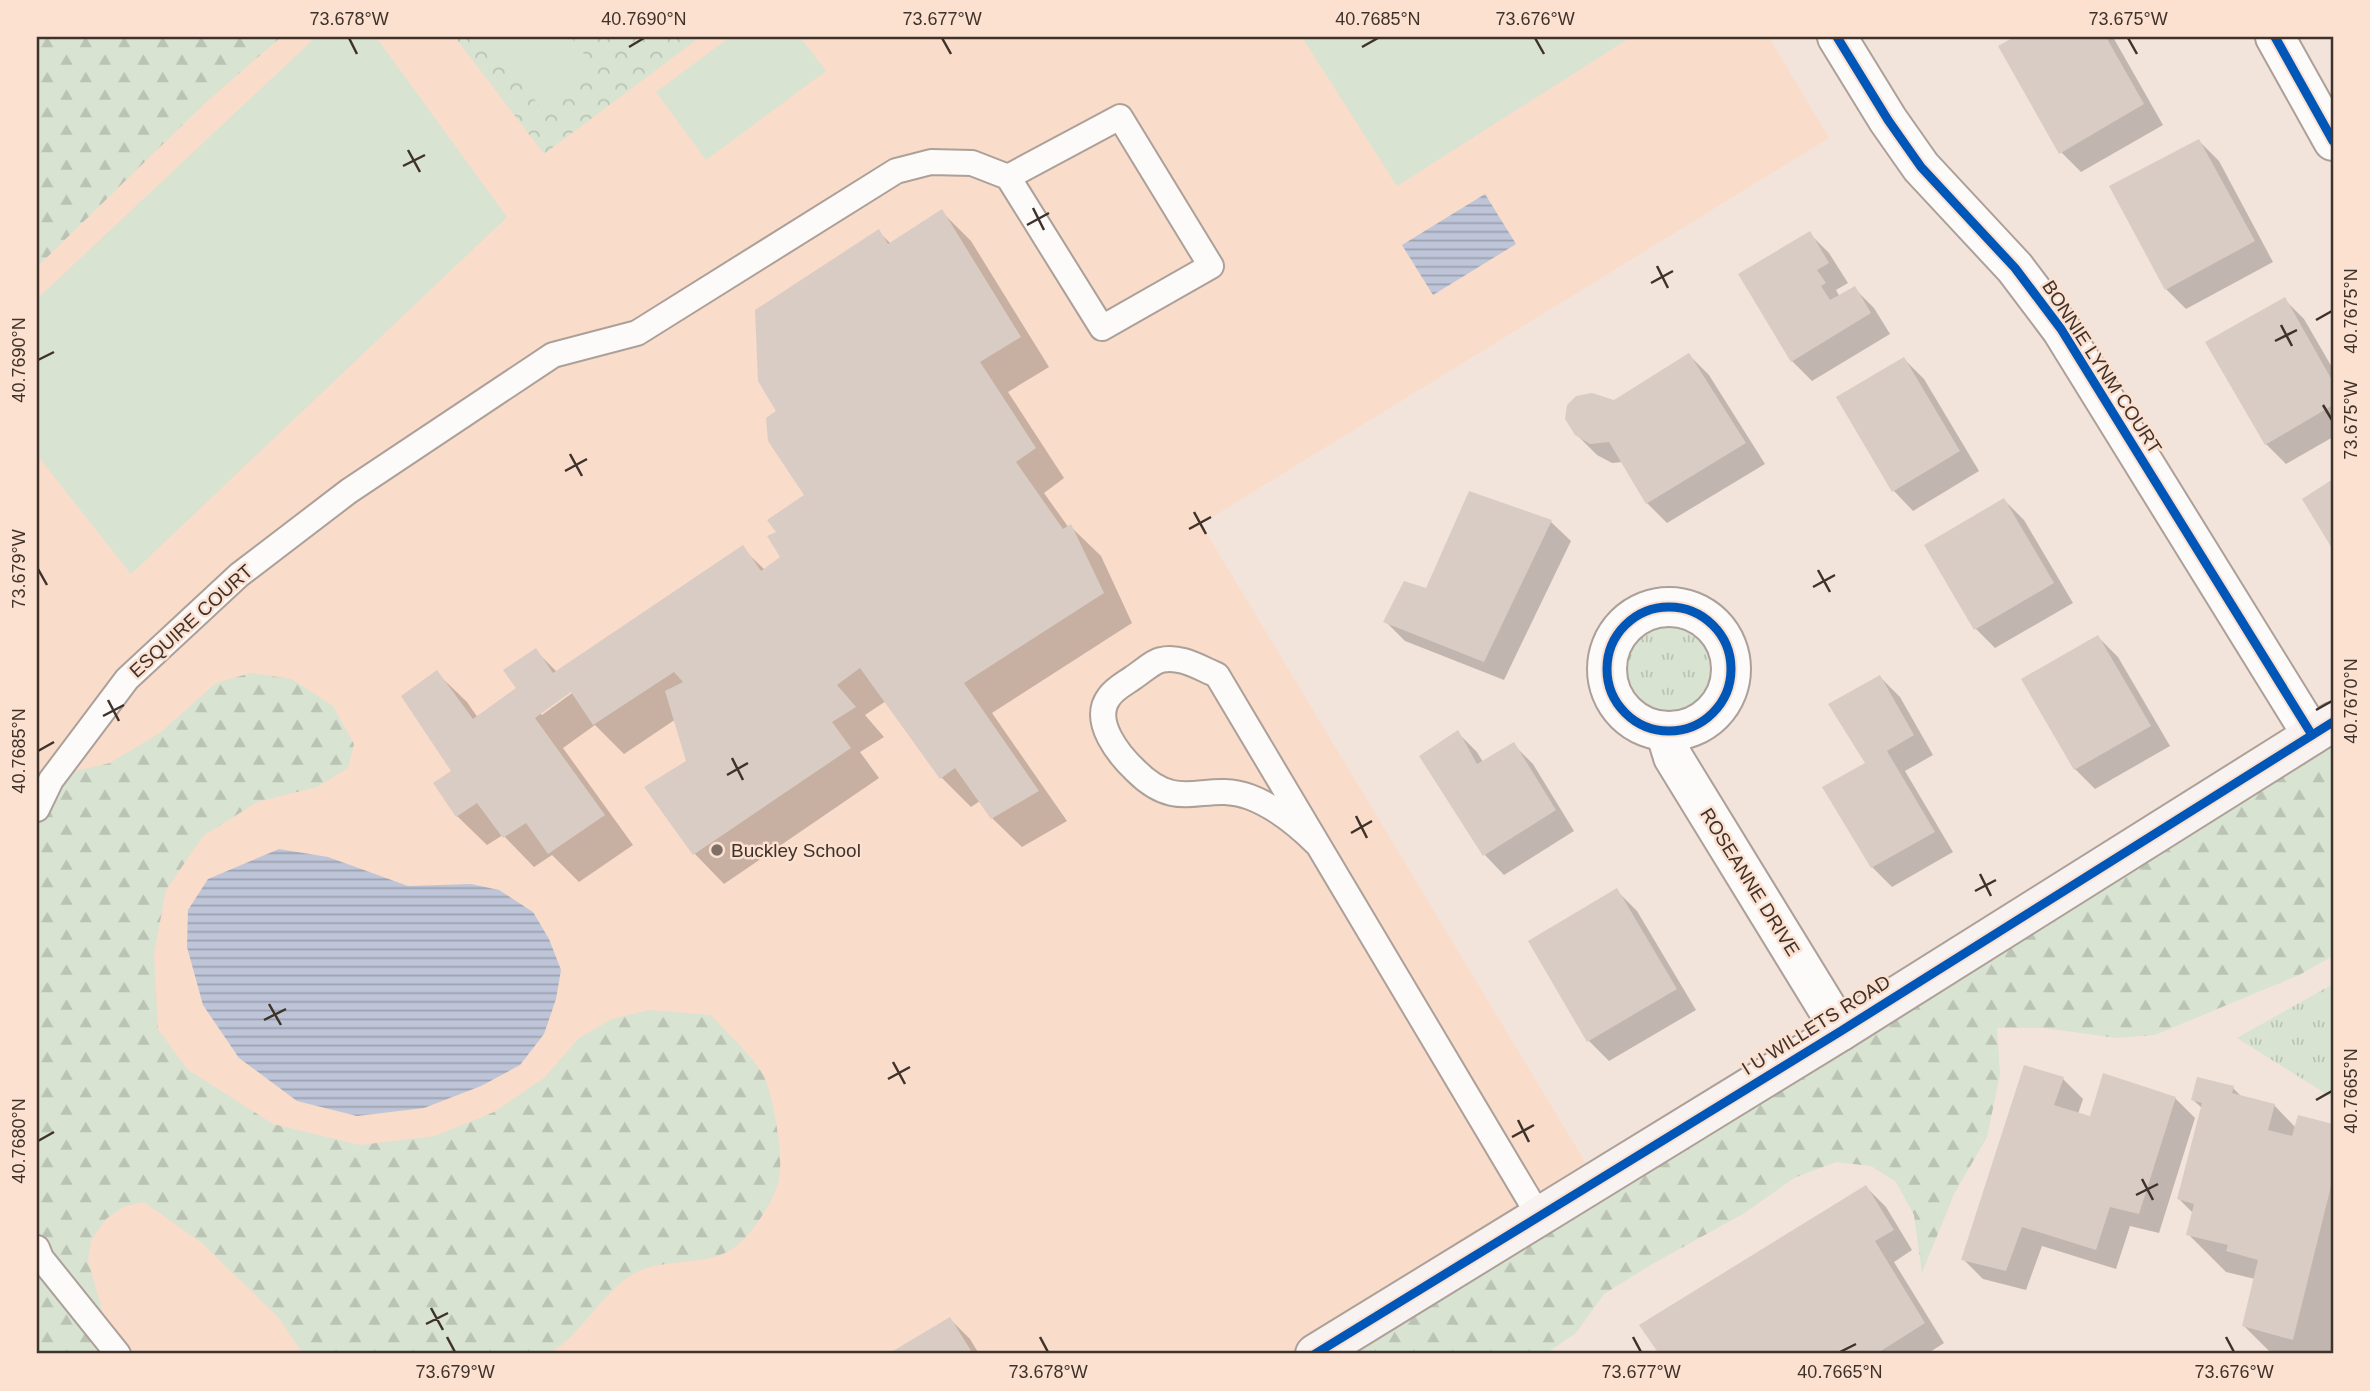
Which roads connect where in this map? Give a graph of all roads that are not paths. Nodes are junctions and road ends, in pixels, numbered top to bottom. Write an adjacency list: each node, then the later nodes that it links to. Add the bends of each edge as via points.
1 (1837, 37): 5 (street, BONNIE LYNM COURT, via 1922,167 2015,268 2061,329)
2 (2275, 37): 3 (street)
3 (2333, 141)
4 (1008, 177): 4 (lane, via 1102,328 1211,266 1120,117); 7 (lane, ESQUIRE COURT, via 972,163 931,162 896,171 637,333 553,355 349,491 239,575 127,679 51,780)
5 (2322, 729): 9 (street, I U WILLETS ROAD)
6 (1665, 731): 9 (street, ROSEANNE DRIVE, via 1673,757)
7 (37, 809)
8 (1315, 843): 8 (lane, via 1217,675 1181,660 1160,660 1108,698 1106,730 1116,749 1159,790 1180,796 1227,793 1250,797 1294,821); 10 (lane)
9 (1841, 1031): 10 (street, I U WILLETS ROAD)
10 (1539, 1216): 13 (street, I U WILLETS ROAD)
11 (37, 1248): 12 (lane)
12 (118, 1354)
13 (1315, 1354)

